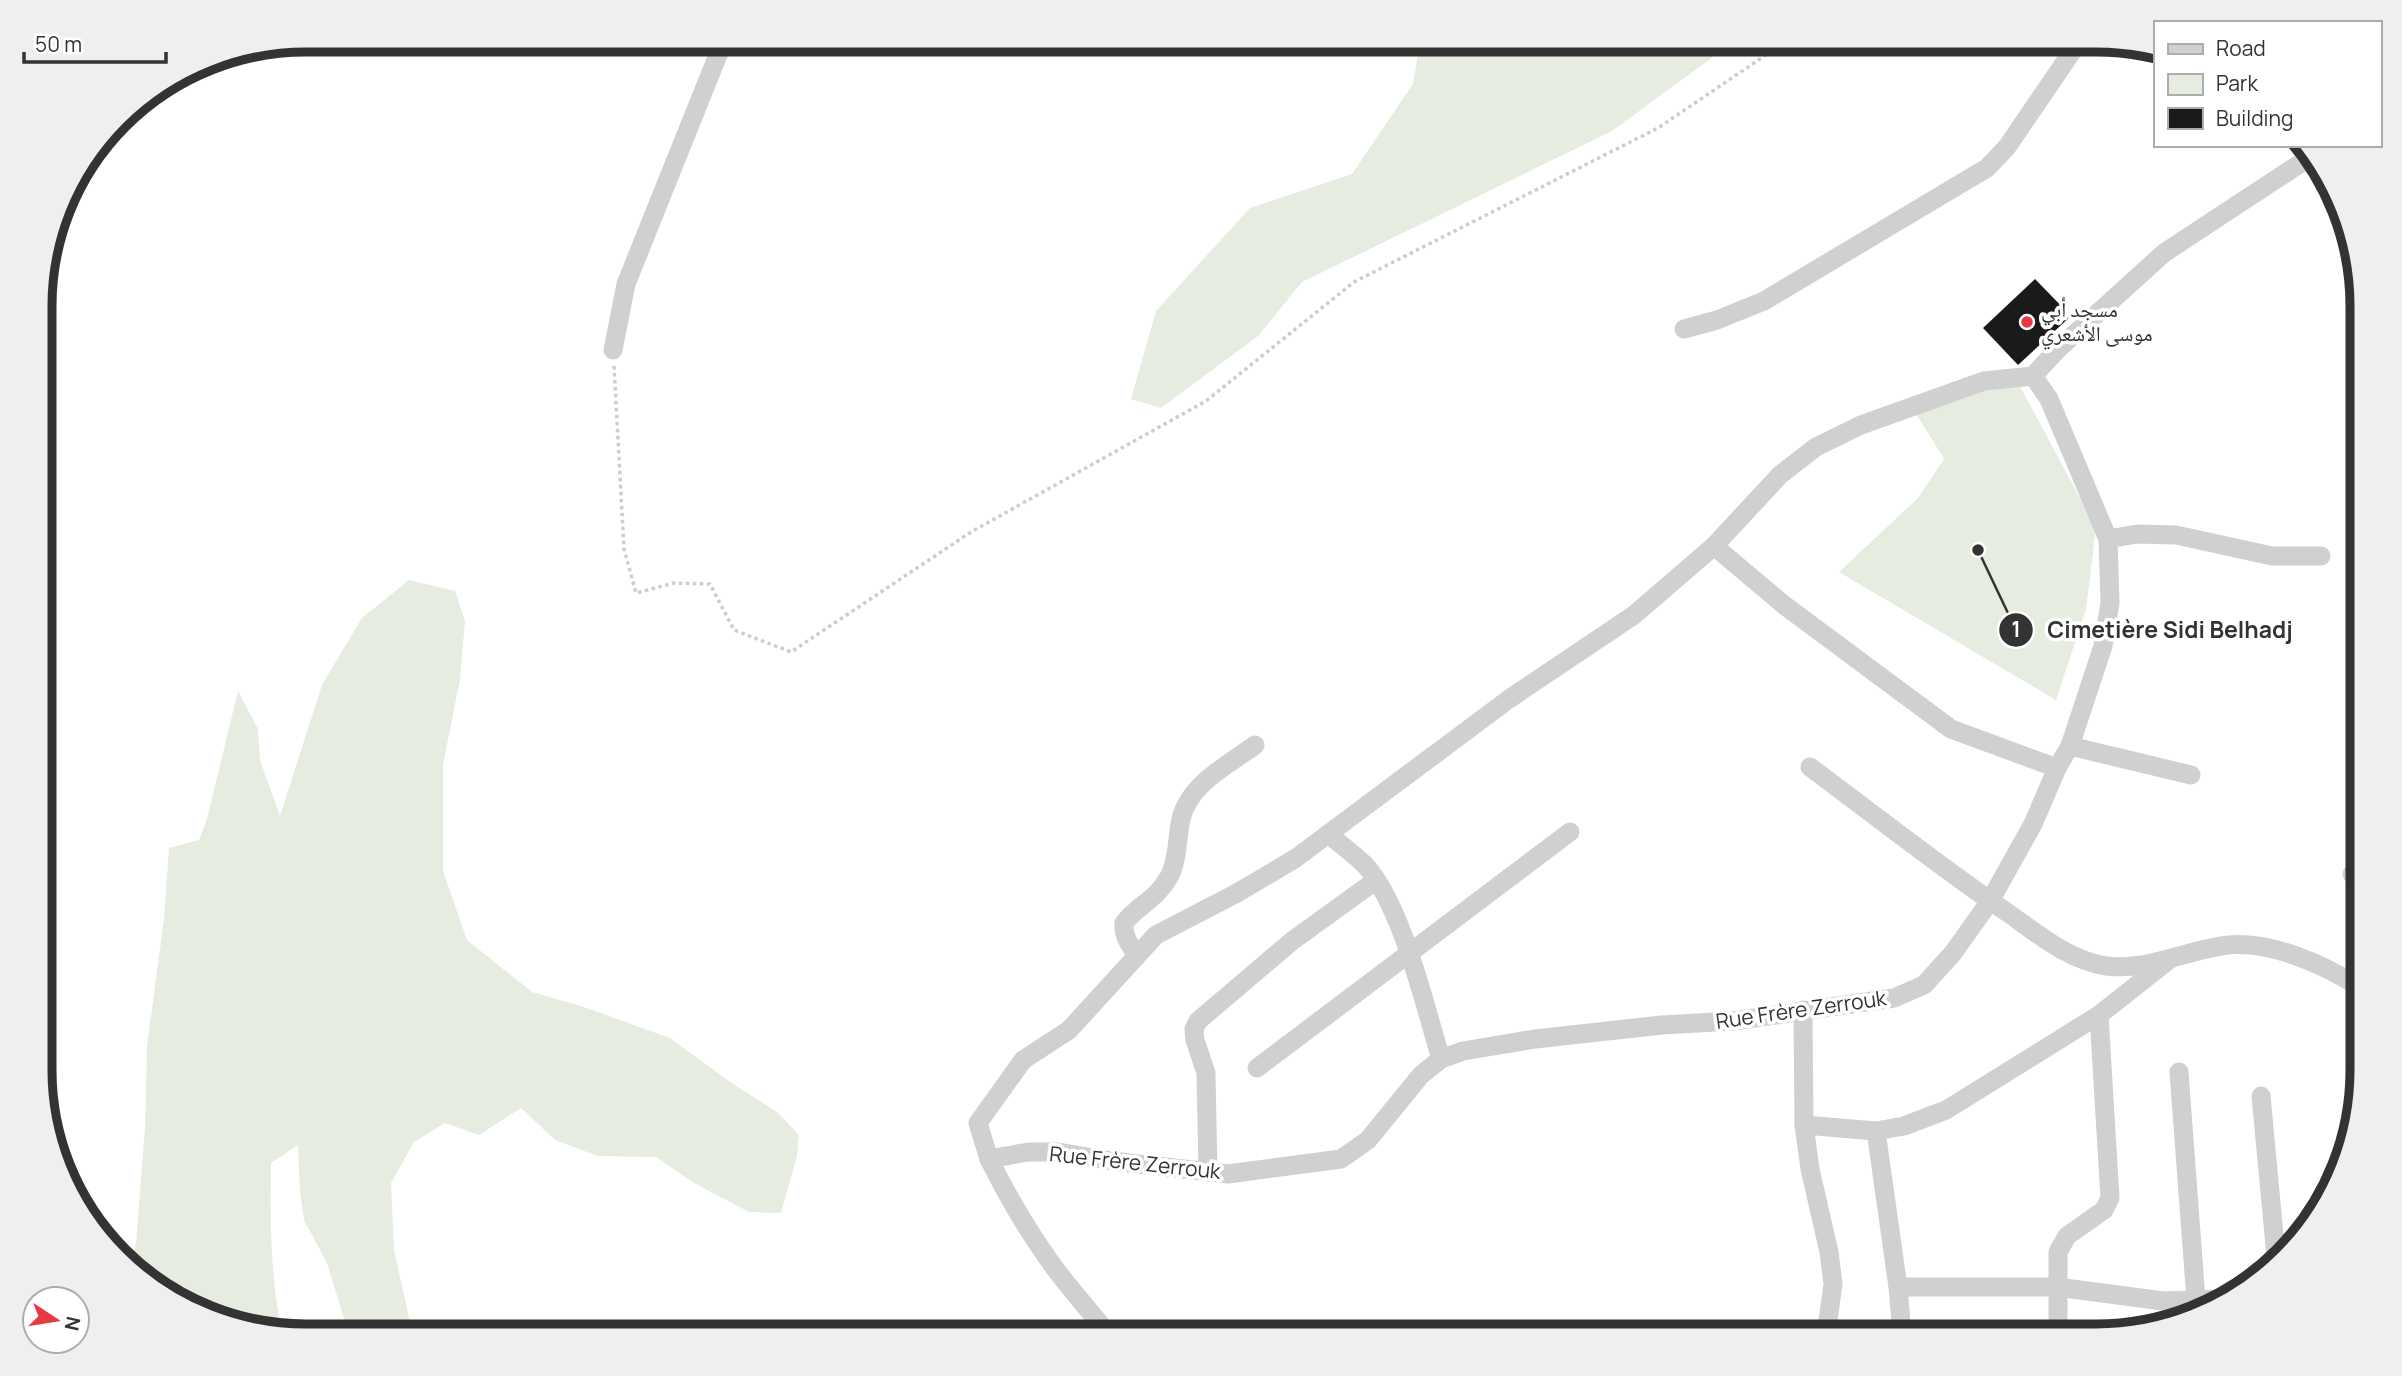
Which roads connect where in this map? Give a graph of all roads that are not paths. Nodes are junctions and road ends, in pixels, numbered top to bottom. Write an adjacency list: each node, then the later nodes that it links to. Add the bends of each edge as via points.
1 (719, 52): 5 (street, via 626,284)
2 (2072, 52): 4 (street, via 2007,147 1987,168 1764,301)
3 (2304, 161): 6 (street, via 2164,253)
4 (1684, 329)
5 (613, 350)
6 (2033, 376): 7 (street, Rue Frère Zerrouk, via 2049,399); 8 (street, via 1984,381 1861,425 1816,447 1780,475)
7 (2109, 539): 9 (street, via 2176,535 2272,555); 11 (street, Rue Frère Zerrouk, via 2110,603 2103,646)
8 (1714, 546): 13 (street, via 1784,605 1951,729); 16 (street, via 1634,615 1509,699)
9 (2321, 556)
10 (1255, 745): 20 (street, via 1189,798 1171,873 1161,890 1124,923 1126,939)
11 (2070, 746): 13 (street, Rue Frère Zerrouk); 14 (street)
12 (1811, 767): 18 (street)
13 (2057, 768): 18 (street, Rue Frère Zerrouk, via 2033,824)
14 (2191, 775)
15 (1570, 832): 19 (street)
16 (1328, 834): 17 (street, via 1366,866); 20 (street, via 1237,893 1156,934)
17 (1375, 881): 19 (street, via 1390,903); 32 (street, via 1292,941 1198,1021 1194,1029 1206,1073)
18 (1990, 901): 21 (street, via 2083,960 2106,966); 23 (street, Rue Frère Zerrouk, via 1924,985 1894,998)
19 (1408, 953): 25 (street); 26 (street)
20 (1137, 955): 31 (street, via 1069,1030 1023,1060 995,1097 978,1123)
21 (2171, 958): 22 (street, via 2222,945 2258,944); 24 (street)
22 (2350, 975)
23 (1803, 1010): 25 (street, Rue Frère Zerrouk, via 1535,1039); 29 (street)
24 (2099, 1015): 30 (street, via 1946,1110); 35 (street, via 2110,1198 2104,1210 2067,1236 2058,1252)
25 (1441, 1059): 32 (street, Rue Frère Zerrouk, via 1421,1075 1368,1140 1340,1159 1228,1174)
26 (1256, 1068)
27 (2179, 1072): 36 (street)
28 (2261, 1096): 33 (street)
29 (1804, 1125): 30 (street); 39 (street, via 1833,1284)
30 (1876, 1131): 34 (street)
31 (989, 1159): 32 (street, Rue Frère Zerrouk, via 1058,1152); 38 (street, via 1028,1229)
32 (1208, 1171)
33 (2275, 1249)
34 (1898, 1287): 35 (street); 40 (street)
35 (2057, 1287): 36 (street, via 2164,1301); 41 (street)
36 (2196, 1300): 37 (street)
37 (2202, 1300)
38 (1101, 1324)
39 (1828, 1324)
40 (1901, 1324)
41 (2058, 1324)

